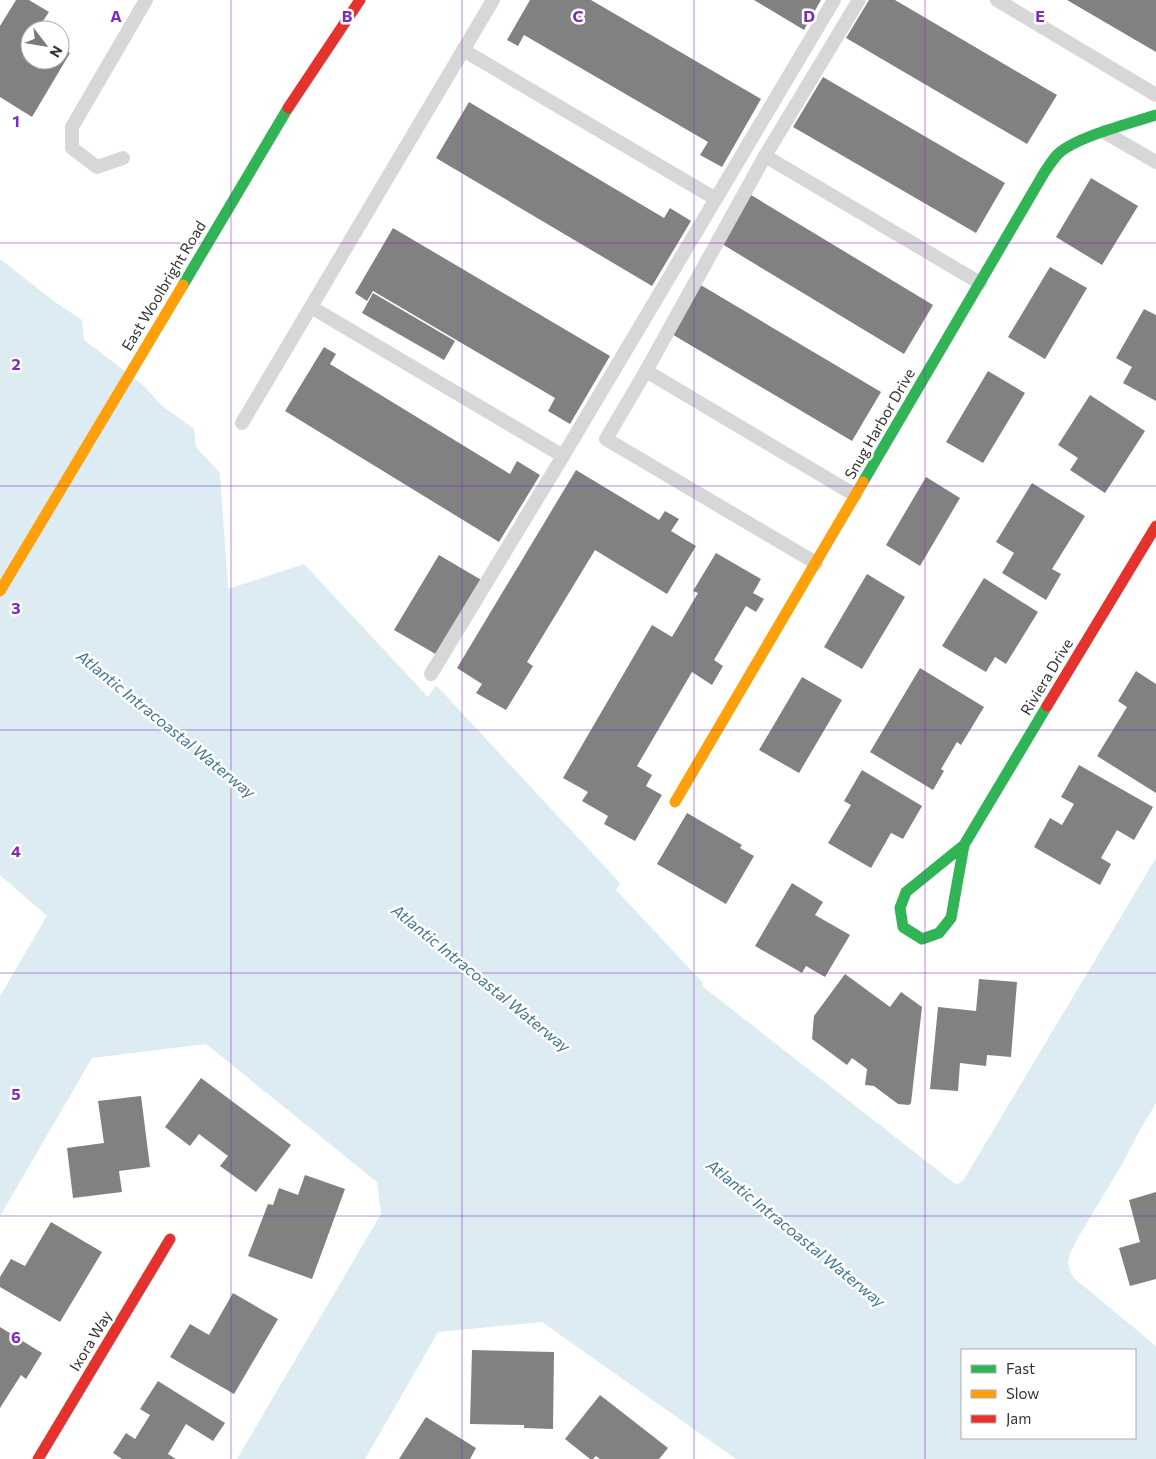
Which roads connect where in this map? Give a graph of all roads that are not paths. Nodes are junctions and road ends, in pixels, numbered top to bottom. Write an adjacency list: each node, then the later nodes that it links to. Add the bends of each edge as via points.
1 (146, 0): 12 (lane, via 72,127 72,148 97,167)
2 (360, 0): 23 (street, East Woolbright Road, via 300,89)
3 (493, 0): 7 (lane)
4 (834, 0): 14 (lane)
5 (859, 0): 11 (lane)
6 (997, 0): 8 (lane)
7 (463, 50): 14 (lane); 16 (lane)
8 (1156, 95)
9 (1156, 115): 10 (street, Snug Harbor Drive)
10 (1104, 132): 13 (lane); 15 (street, Snug Harbor Drive, via 1058,154)
11 (765, 156): 15 (lane); 17 (lane)
12 (123, 158)
13 (1156, 162)
14 (716, 199): 19 (lane)
15 (980, 283): 20 (street, Snug Harbor Drive)
16 (311, 307): 18 (lane); 19 (lane)
17 (646, 371): 20 (lane); 22 (lane, via 606,438)
18 (242, 423)
19 (563, 456): 24 (lane)
20 (855, 495): 22 (street, Snug Harbor Drive)
21 (1156, 526): 26 (street, Riviera Drive)
22 (816, 563): 25 (street, Snug Harbor Drive)
23 (0, 591)
24 (431, 674)
25 (675, 802)
26 (964, 845): 26 (street, Riviera Drive, via 906,892 900,908 903,927 922,939 939,933 951,918)
27 (170, 1239): 28 (street, Ixora Way)
28 (38, 1459)

